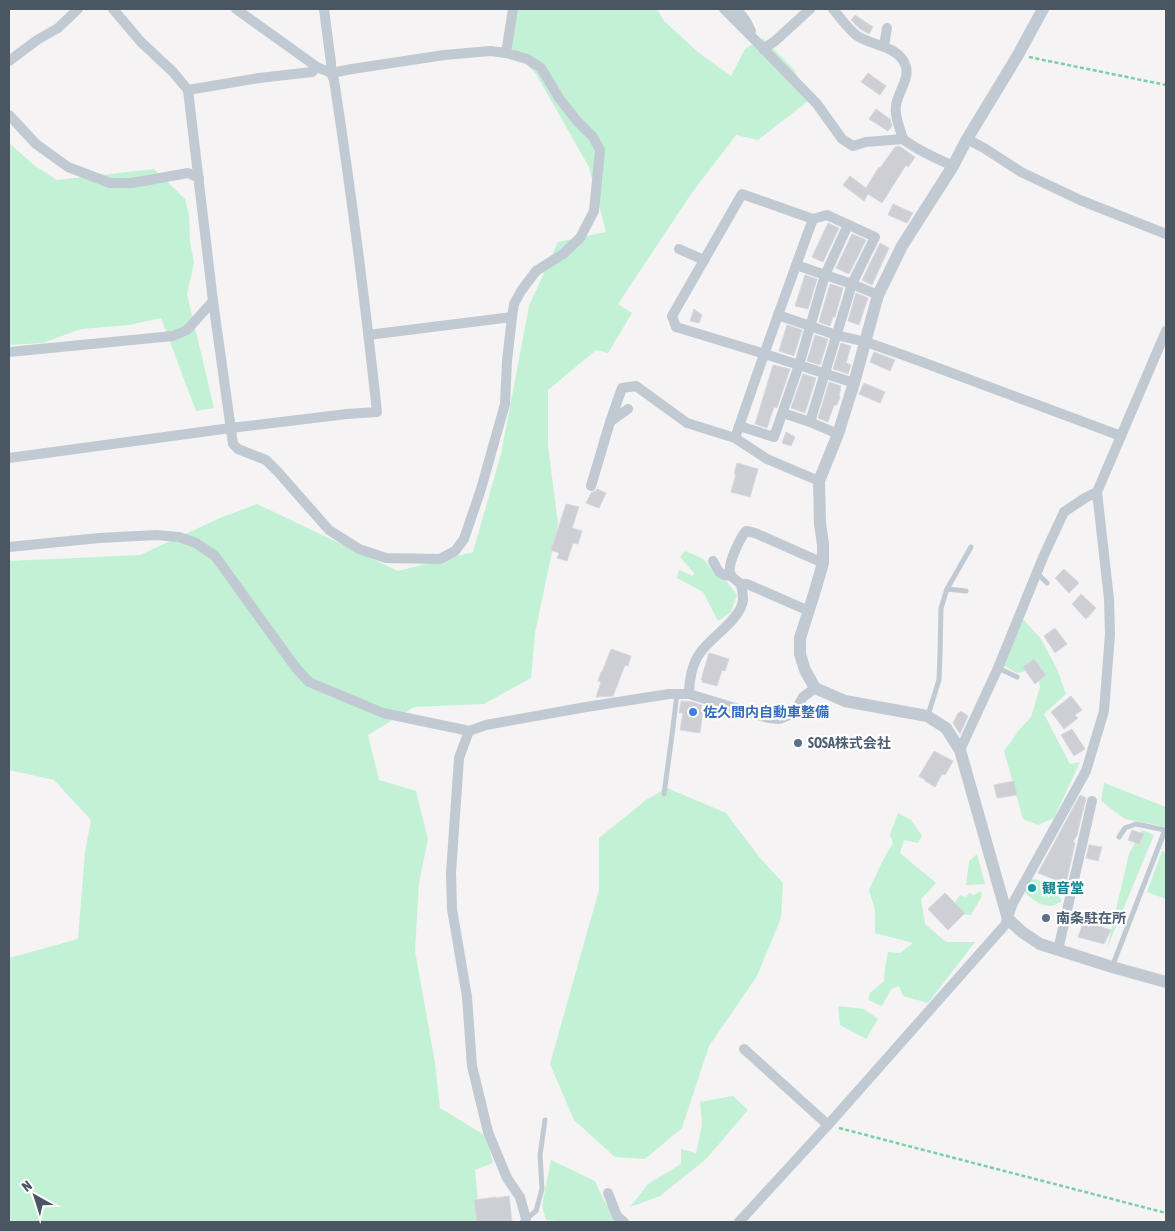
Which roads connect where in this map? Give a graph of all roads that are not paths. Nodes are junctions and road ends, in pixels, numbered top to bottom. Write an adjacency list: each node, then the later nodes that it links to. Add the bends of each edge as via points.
1 (78, 9): 17 (street, via 58,28)
2 (113, 9): 20 (street)
3 (236, 9): 18 (street)
4 (324, 9): 19 (street)
5 (501, 9): 11 (street)
6 (724, 9): 13 (street)
7 (737, 9): 13 (street)
8 (810, 9): 15 (street)
9 (833, 9): 14 (street, via 857,36)
10 (1043, 9): 23 (street)
11 (512, 11): 16 (street)
12 (887, 28): 14 (street)
13 (754, 39): 15 (street)
14 (884, 46): 22 (street, via 905,64 907,74 896,106 896,119)
15 (763, 50): 22 (street, via 817,104 847,143 853,146)
16 (506, 53): 19 (street, via 444,55); 37 (street, via 527,59 541,68 559,98 600,150 594,211 580,238 563,254 536,271 514,304)
17 (9, 61)
18 (316, 67): 19 (street); 20 (street, via 312,72)
19 (331, 73): 41 (street, via 346,158)
20 (188, 90): 25 (street)
21 (9, 115): 25 (street, via 36,144 68,167 110,183 132,183 188,173)
22 (903, 139): 24 (street, via 925,154)
23 (967, 140): 24 (street); 28 (street, via 1021,172 1080,200)
24 (954, 166): 34 (street, via 902,246)
25 (199, 178): 35 (street)
26 (813, 220): 27 (street, via 827,215); 30 (street, via 742,194); 31 (street)
27 (848, 224): 32 (street); 33 (street, via 875,236)
28 (1166, 234)
29 (679, 249): 30 (street)
30 (704, 260): 44 (street, via 672,316 676,327)
31 (796, 265): 32 (street); 36 (street)
32 (825, 275): 33 (street); 38 (street)
33 (852, 284): 34 (street); 40 (street)
34 (878, 295): 42 (street)
35 (213, 301): 43 (street, via 187,330 172,336); 53 (street)
36 (778, 315): 38 (street); 44 (street)
37 (512, 316): 41 (street); 53 (street, via 506,404 481,490 464,540 455,551 440,559 386,558 359,549 329,530 266,460 238,449)
38 (810, 326): 40 (street); 45 (street)
39 (1166, 331): 55 (street)
40 (836, 335): 42 (street); 46 (street)
41 (368, 336): 53 (street, via 377,412)
42 (866, 342): 47 (street); 55 (street)
43 (9, 352)
44 (765, 354): 45 (street); 52 (street)
45 (799, 365): 46 (street); 49 (street)
46 (825, 373): 47 (street); 51 (street)
47 (854, 383): 54 (street)
48 (628, 409): 50 (street)
49 (782, 413): 51 (street); 52 (street, via 774,437)
50 (610, 422): 56 (street, via 622,388 636,386 687,423); 59 (street)
51 (810, 422): 54 (street)
52 (739, 426): 56 (street)
53 (231, 428): 57 (street)
54 (838, 434): 58 (street)
55 (1121, 436): 60 (street)
56 (735, 438): 58 (street, via 767,459)
57 (9, 458)
58 (819, 481): 64 (street)
59 (591, 486)
60 (1096, 492): 65 (street, via 1064,512); 83 (street, via 1109,599 1110,634 1104,711 1086,771 1013,903)
61 (9, 547): 78 (street, via 156,535 196,542 215,556 309,682 383,713)
62 (971, 547): 69 (lane)
63 (713, 561): 66 (street, via 722,575)
64 (823, 563): 66 (street, via 746,531 730,563); 71 (street)
65 (1037, 572): 67 (lane); 72 (street)
66 (731, 576): 68 (street)
67 (1047, 583)
68 (741, 584): 71 (street); 76 (street, via 743,600 740,611 698,655)
69 (947, 589): 70 (lane); 77 (lane, via 941,608 939,680)
70 (966, 592)
71 (809, 611): 74 (street, via 800,638 800,654)
72 (998, 668): 73 (lane); 79 (street)
73 (1018, 677)
74 (816, 688): 76 (street, via 795,710 780,719); 77 (street, via 845,701)
75 (677, 694): 76 (street); 78 (street, via 586,707); 80 (lane)
76 (689, 694)
77 (927, 716): 79 (street, via 946,728)
78 (469, 731): 91 (street, via 459,758 451,873 452,908 467,997 472,1066 488,1132 507,1178 520,1198)
79 (960, 750): 83 (street)
80 (664, 794)
81 (1092, 801): 84 (street)
82 (1119, 837): 85 (lane, via 1125,828 1136,824 1165,830)
83 (1008, 919): 84 (street, via 1040,944); 89 (street)
84 (1058, 950): 85 (street)
85 (1112, 967): 86 (street)
86 (1166, 982)
87 (744, 1049): 89 (street)
88 (545, 1120): 91 (lane, via 540,1155 542,1189 536,1211)
89 (828, 1125): 93 (street)
90 (608, 1193): 92 (street, via 617,1216)
91 (526, 1220)
92 (624, 1222)
93 (739, 1222)

